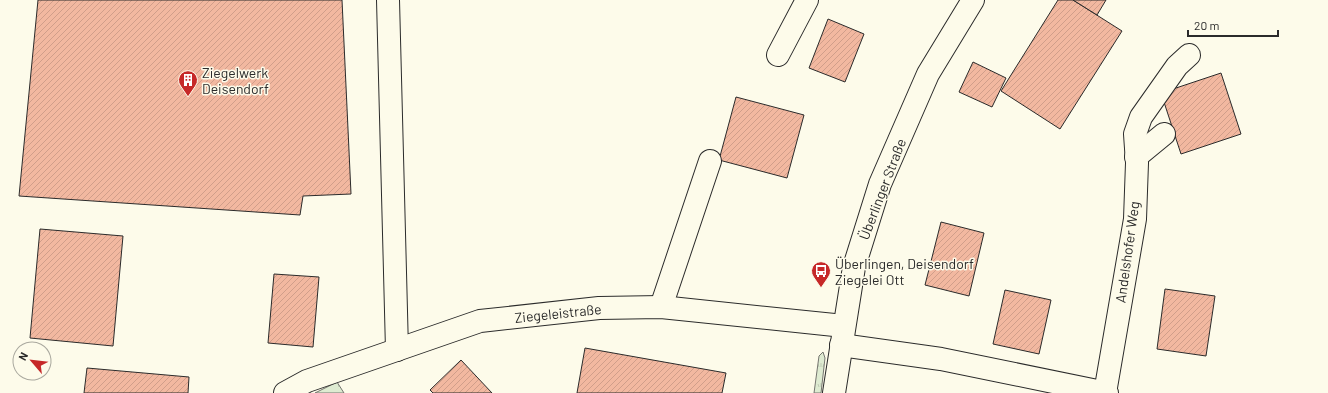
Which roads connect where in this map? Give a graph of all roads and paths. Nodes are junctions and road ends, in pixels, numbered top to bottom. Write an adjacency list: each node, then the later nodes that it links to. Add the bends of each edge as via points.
1 (388, 0): 11 (street)
2 (807, 0): 4 (street)
3 (973, 0): 10 (street, Überlinger Straße, via 928,74 880,184 854,267)
4 (778, 55)
5 (1189, 55): 7 (street, Andelshofer Weg, via 1177,66 1141,117 1135,134)
6 (1164, 134): 7 (street)
7 (1136, 157): 14 (street, Andelshofer Weg, via 1135,219)
8 (710, 161): 9 (street)
9 (661, 307): 10 (street, Ziegeleistraße); 11 (street, Ziegeleistraße, via 599,308 480,321)
10 (842, 336): 13 (street, Überlinger Straße); 14 (street, Andelshofer Weg)
11 (397, 350): 12 (street, Ziegeleistraße, via 306,381)
12 (285, 393)
13 (834, 393)
14 (1106, 393)

